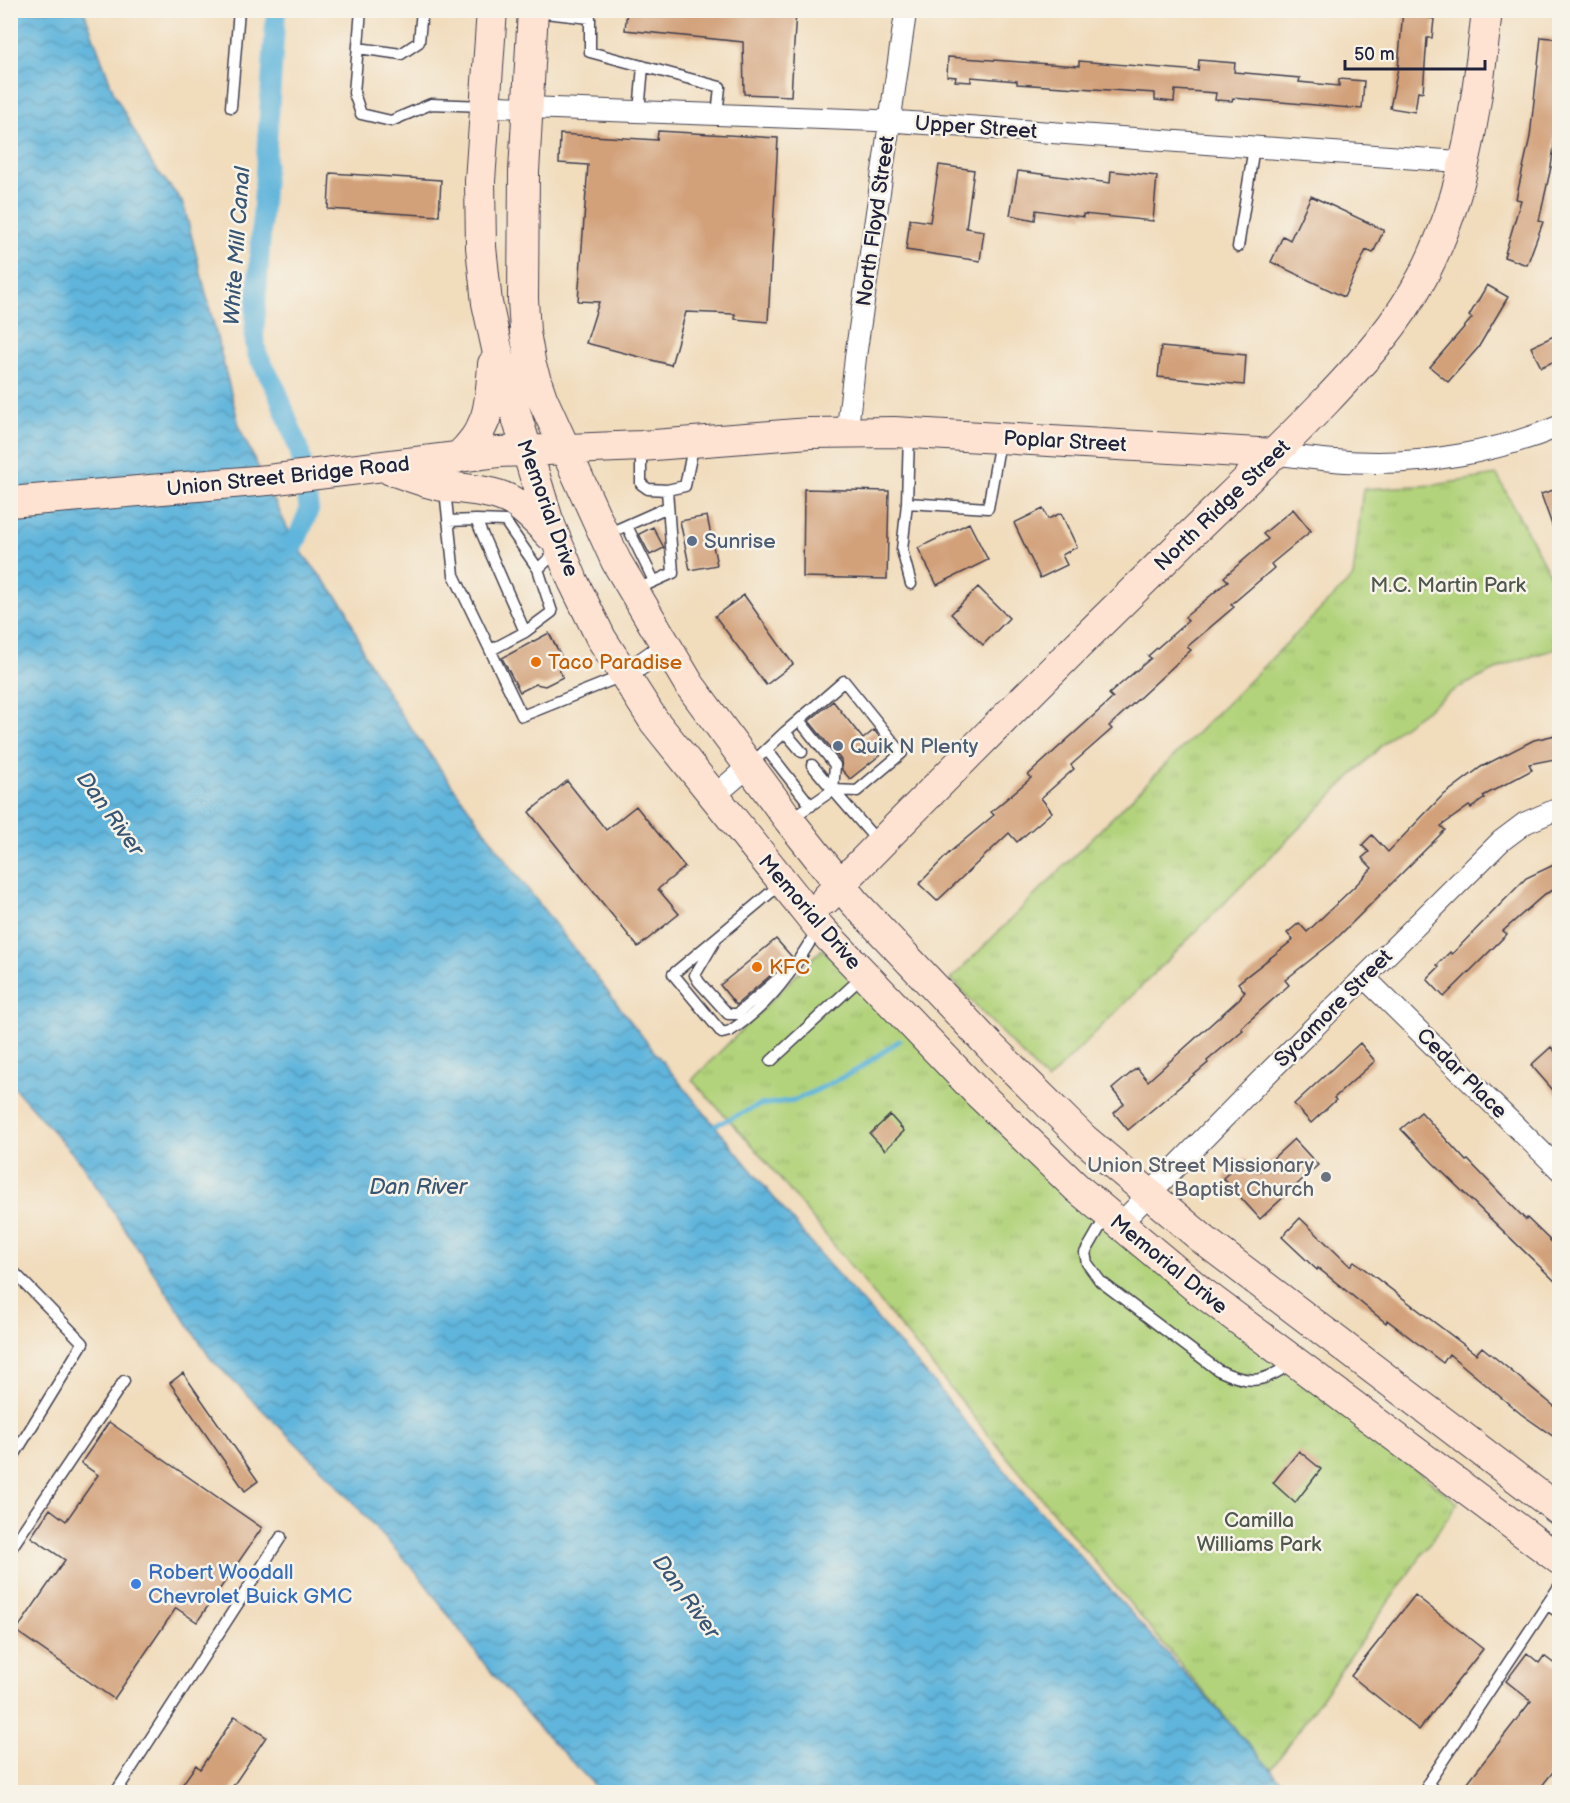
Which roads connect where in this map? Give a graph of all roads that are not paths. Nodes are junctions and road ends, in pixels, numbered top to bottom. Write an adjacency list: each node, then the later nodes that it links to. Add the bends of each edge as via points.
1 (239, 10): 11 (lane)
2 (361, 10): 8 (lane)
3 (422, 10): 8 (lane, via 419,42 401,54)
4 (492, 10): 10 (main road, Memorial Drive)
5 (906, 10): 15 (street, North Floyd Street)
6 (1487, 10): 17 (main road, North Ridge Street, via 1476,114)
7 (533, 11): 9 (lane, via 590,18 590,52); 12 (main road, Memorial Drive)
8 (358, 48): 10 (lane, via 354,93 361,114 391,121 432,104)
9 (643, 66): 13 (lane); 14 (lane, via 720,87)
10 (484, 106): 12 (street, Upper Street); 19 (main road, Memorial Drive, via 481,247)
11 (231, 107)
12 (526, 108): 13 (street, Upper Street); 26 (main road, Memorial Drive, via 525,333 542,398)
13 (639, 112): 14 (street, Upper Street)
14 (717, 115): 15 (street, Upper Street)
15 (890, 122): 16 (street, Upper Street); 21 (street, North Floyd Street)
16 (1254, 147): 17 (street, Upper Street); 18 (lane)
17 (1466, 162): 28 (main road, North Ridge Street, via 1439,244 1397,318 1368,357)
18 (1238, 247)
19 (494, 337): 27 (main road, Memorial Drive); 29 (main road, via 490,407 474,442)
20 (1560, 426): 28 (street, Poplar Street, via 1468,454 1419,459 1358,462)
21 (847, 433): 22 (main road, Poplar Street); 24 (main road, Poplar Street)
22 (909, 433): 23 (main road, Poplar Street); 34 (lane)
23 (1001, 438): 28 (main road, Poplar Street); 34 (lane, via 988,508)
24 (694, 442): 25 (main road, Poplar Street); 32 (lane, via 685,486)
25 (641, 446): 26 (main road, Poplar Street); 32 (lane, via 641,484 648,489)
26 (566, 450): 27 (main road, Union Street Bridge Road); 38 (main road, Memorial Drive)
27 (525, 451): 29 (main road, Union Street Bridge Road); 39 (main road, Memorial Drive)
28 (1275, 454): 56 (main road, North Ridge Street)
29 (457, 458): 30 (main road, Union Street Bridge Road)
30 (378, 468): 31 (main road); 33 (main road, Union Street Bridge Road)
31 (445, 486): 37 (lane); 39 (main road, via 494,492 513,501)
32 (667, 490): 35 (lane)
33 (10, 502)
34 (907, 503): 41 (lane, via 902,550)
35 (668, 507): 38 (lane); 42 (lane, via 673,573)
36 (476, 520): 37 (lane); 40 (lane, via 505,521); 43 (lane)
37 (448, 521): 45 (lane, via 454,575)
38 (616, 530): 42 (main road, Memorial Drive)
39 (559, 546): 40 (lane); 46 (main road, Memorial Drive, via 601,638)
40 (538, 569): 43 (lane, via 552,612)
41 (911, 584)
42 (643, 586): 44 (main road, Memorial Drive)
43 (525, 632): 45 (lane)
44 (665, 647): 46 (street); 50 (main road, Memorial Drive)
45 (491, 650): 46 (lane, via 522,716)
46 (624, 676): 53 (main road, Memorial Drive)
47 (799, 720): 48 (lane); 52 (lane, via 835,765); 52 (lane, via 844,681 902,753 857,791)
48 (785, 732): 49 (lane); 50 (lane)
49 (801, 752)
50 (758, 758): 53 (street); 55 (main road, Memorial Drive)
51 (812, 765): 52 (lane)
52 (833, 790): 55 (lane); 56 (lane)
53 (713, 797): 57 (main road, Memorial Drive)
54 (1560, 808): 63 (street, Sycamore Street, via 1525,823 1501,841)
55 (800, 813): 58 (main road, Memorial Drive)
56 (880, 844): 58 (main road, North Ridge Street)
57 (783, 883): 59 (main road, Memorial Drive); 60 (lane)
58 (840, 884): 59 (main road, North Ridge Street); 66 (main road, Memorial Drive, via 989,1045)
59 (814, 921): 61 (lane); 62 (main road, Memorial Drive)
60 (718, 936): 61 (lane, via 695,975 728,1014 737,1014); 61 (lane, via 673,974 722,1034 738,1026 772,996)
61 (794, 969)
62 (864, 975): 64 (lane); 67 (main road, Memorial Drive, via 985,1100)
63 (1364, 977): 65 (street, Cedar Place); 66 (street, Sycamore Street)
64 (771, 1061)
65 (1560, 1170)
66 (1148, 1196): 67 (street, Sycamore Street); 72 (main road, Memorial Drive)
67 (1113, 1220): 69 (main road, Memorial Drive); 69 (lane, via 1085,1253 1100,1281 1218,1370 1238,1379 1270,1378)
68 (10, 1269): 71 (lane, via 83,1343)
69 (1294, 1361): 75 (main road, Memorial Drive)
70 (124, 1382): 74 (lane)
71 (10, 1462)
72 (1560, 1511)
73 (281, 1537): 79 (lane)
74 (10, 1550)
75 (1560, 1560)
76 (1560, 1585): 77 (lane)
77 (1548, 1605): 78 (lane); 80 (lane, via 1428,1783)
78 (1560, 1612)
79 (116, 1792)
80 (1435, 1792)

